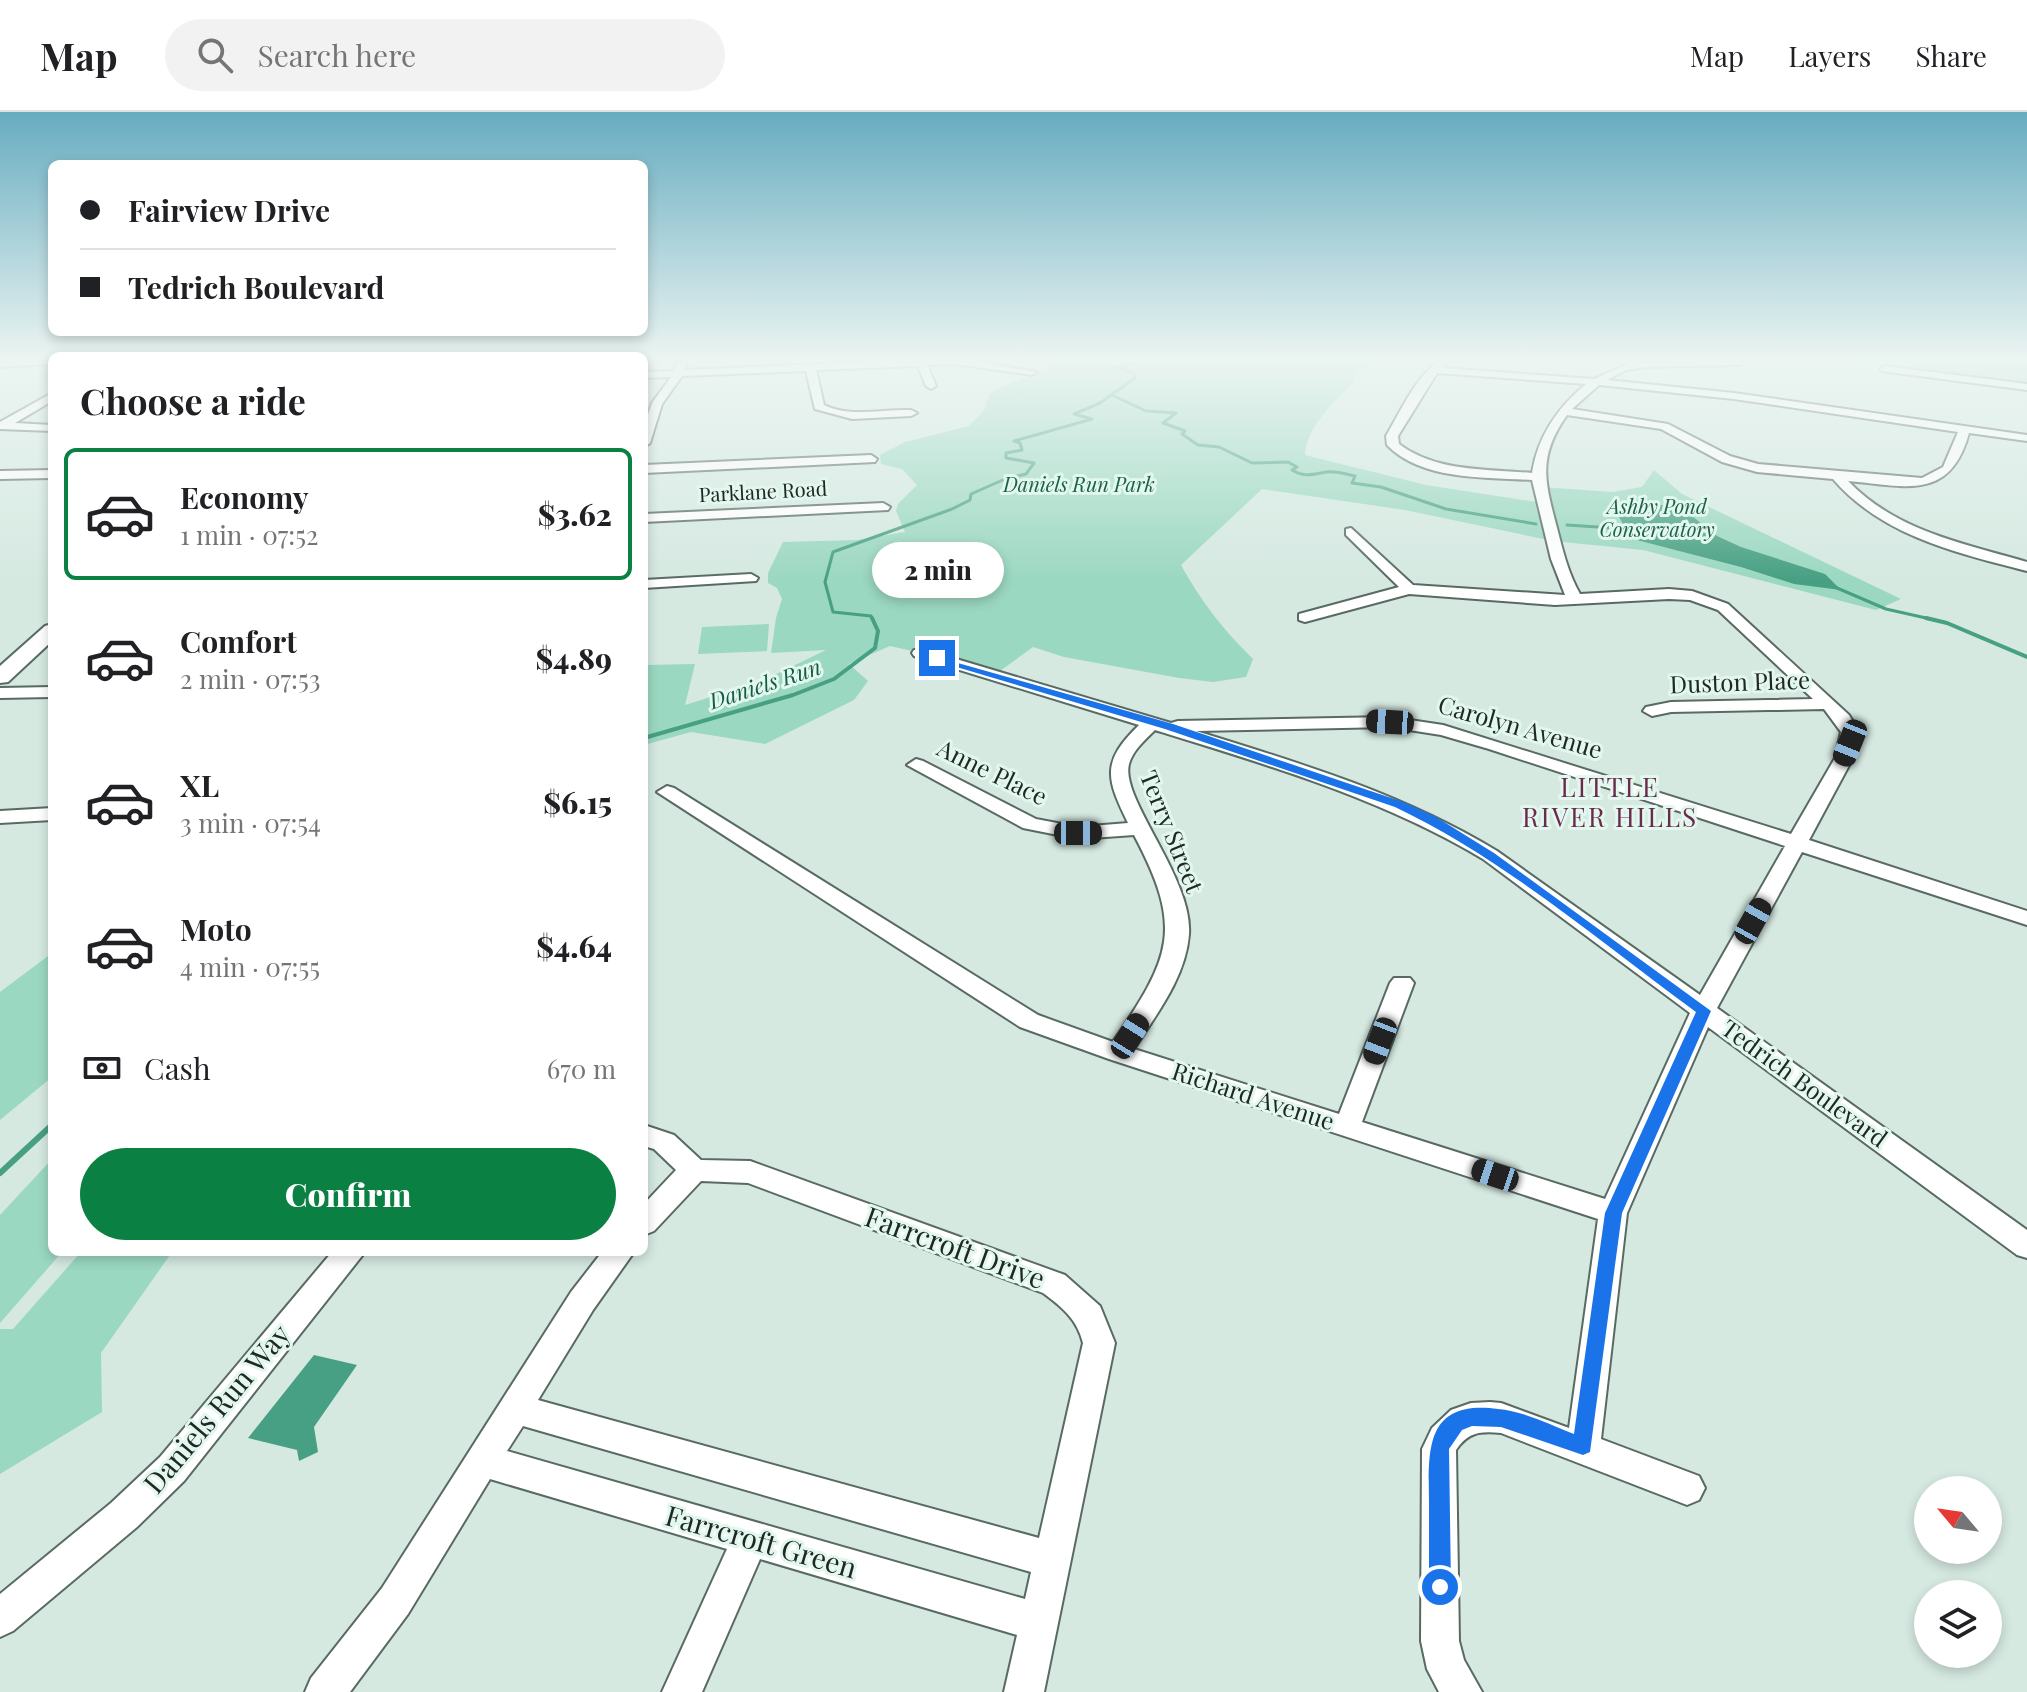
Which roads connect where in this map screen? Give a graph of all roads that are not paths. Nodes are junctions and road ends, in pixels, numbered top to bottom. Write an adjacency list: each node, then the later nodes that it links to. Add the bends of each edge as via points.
1 (1395, 432): 11 (street, via 1395,448 1413,459)
2 (1549, 432): 11 (street)
3 (1675, 432): 12 (street, via 1757,468)
4 (1963, 432): 12 (street, via 1938,480)
5 (1978, 432): 6 (street)
6 (2027, 438)
7 (871, 459): 8 (street)
8 (648, 469)
9 (48, 474): 10 (street)
10 (0, 475)
11 (1538, 477): 20 (street, via 1553,541)
12 (1838, 478): 16 (street, via 1903,530)
13 (883, 507): 14 (street, Parklane Road)
14 (648, 518)
15 (1351, 532): 19 (street)
16 (2027, 567)
17 (751, 578): 18 (street)
18 (648, 584)
19 (1409, 589): 20 (street); 21 (street)
20 (1576, 600): 27 (street, via 1669,594 1714,602)
21 (1305, 617)
22 (48, 634): 24 (main road)
23 (920, 653): 29 (street, Tedrich Boulevard)
24 (0, 677)
25 (48, 692): 26 (street)
26 (0, 693)
27 (1829, 704): 28 (street, Duston Place); 35 (street, via 1846,721 1850,743)
28 (1652, 711)
29 (1161, 725): 34 (street, Terry Street, via 1128,747 1119,766); 35 (street, Carolyn Avenue, via 1342,721 1428,727); 38 (street, Tedrich Boulevard, via 1366,791 1432,820 1502,864)
30 (916, 765): 34 (street, Anne Place, via 1030,824 1078,833)
31 (667, 792): 39 (street, Richard Avenue, via 1002,1007)
32 (48, 814): 33 (street)
33 (0, 817)
34 (1140, 828): 39 (street, Terry Street, via 1166,882 1178,930 1169,967)
35 (1796, 843): 36 (street, Carolyn Avenue); 38 (street)
36 (2027, 918)
37 (1402, 983): 40 (street)
38 (1703, 1011): 43 (street); 45 (street, Tedrich Boulevard)
39 (1118, 1053): 40 (street, Richard Avenue)
40 (1347, 1127): 43 (street, Richard Avenue)
41 (648, 1136): 42 (street, via 664,1142)
42 (694, 1170): 44 (street); 53 (street, Farrcroft Drive, via 750,1172 1054,1284 1087,1309 1099,1343)
43 (1613, 1213): 49 (street)
44 (648, 1219)
45 (2023, 1236)
46 (347, 1256): 54 (street, Daniels Run Way, via 172,1469)
47 (616, 1256): 48 (street)
48 (516, 1409): 50 (street); 53 (street)
49 (1583, 1446): 51 (street); 59 (street, via 1487,1416 1455,1423 1445,1435 1439,1449 1440,1641 1447,1669)
50 (484, 1461): 52 (street, Farrcroft Green); 56 (street, via 395,1601)
51 (1687, 1488)
52 (750, 1539): 55 (street, Farrcroft Green); 57 (street)
53 (1052, 1560): 55 (street, Farrcroft Drive)
54 (0, 1618)
55 (1038, 1622): 58 (street, Farrcroft Drive)
56 (325, 1692)
57 (682, 1692)
58 (1024, 1692)
59 (1462, 1692)

